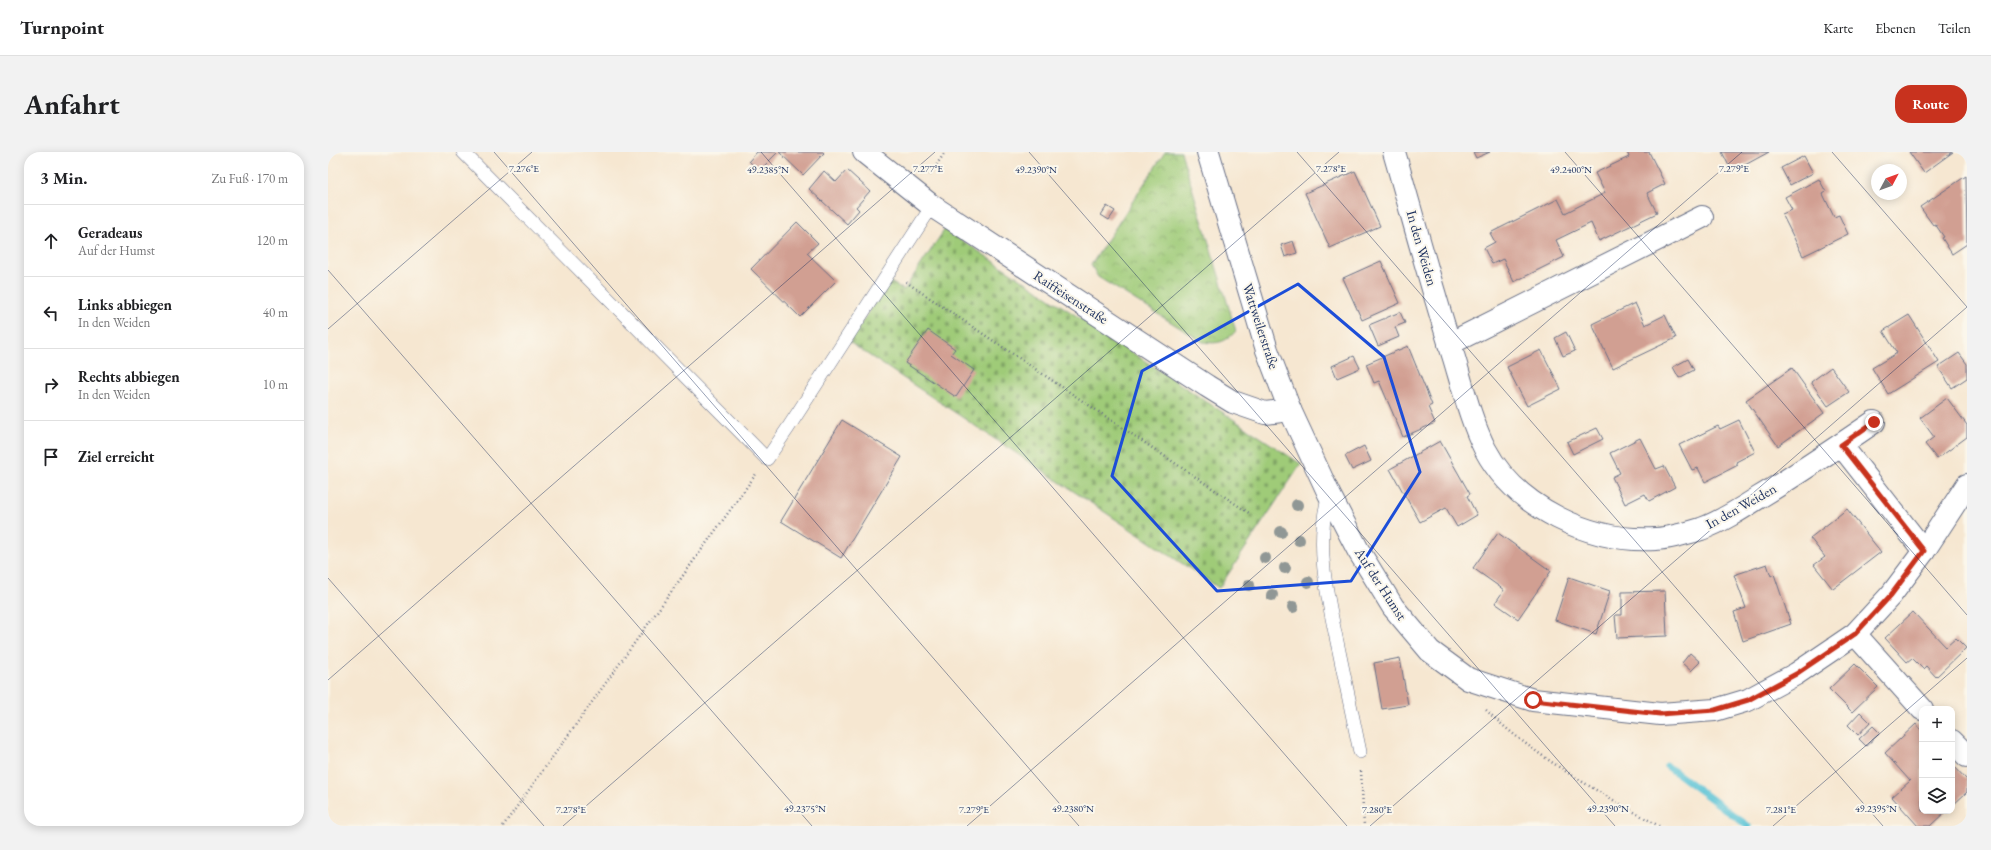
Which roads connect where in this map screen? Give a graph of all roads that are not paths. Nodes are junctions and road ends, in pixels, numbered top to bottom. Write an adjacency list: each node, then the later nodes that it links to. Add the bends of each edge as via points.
1 (463, 152): 5 (lane, via 767,459)
2 (864, 152): 5 (street, Raiffeisenstraße)
3 (1208, 152): 8 (street, Wattweilerstraße, via 1267,350)
4 (1394, 152): 7 (street, In den Weiden)
5 (932, 206): 8 (street, Raiffeisenstraße, via 1233,402 1265,413)
6 (1702, 217): 7 (street)
7 (1449, 344): 10 (street, In den Weiden, via 1485,449 1506,477 1535,505 1570,524 1611,536 1656,539 1702,528 1734,513)
8 (1290, 410): 12 (street, Wattweilerstraße)
9 (1874, 422): 10 (street, In den Weiden)
10 (1841, 445): 13 (street)
11 (1967, 485): 13 (street, Auf der Humst)
12 (1329, 494): 14 (street, Auf der Humst, via 1358,550 1393,607 1430,651 1468,679 1533,700 1660,714 1715,710 1748,700 1796,674); 17 (lane, via 1323,514 1322,543 1330,608)
13 (1924, 551): 14 (street, Auf der Humst, via 1891,595)
14 (1855, 634): 15 (street)
15 (1919, 706)
16 (1953, 742): 18 (street)
17 (1360, 752)
18 (1967, 756)

